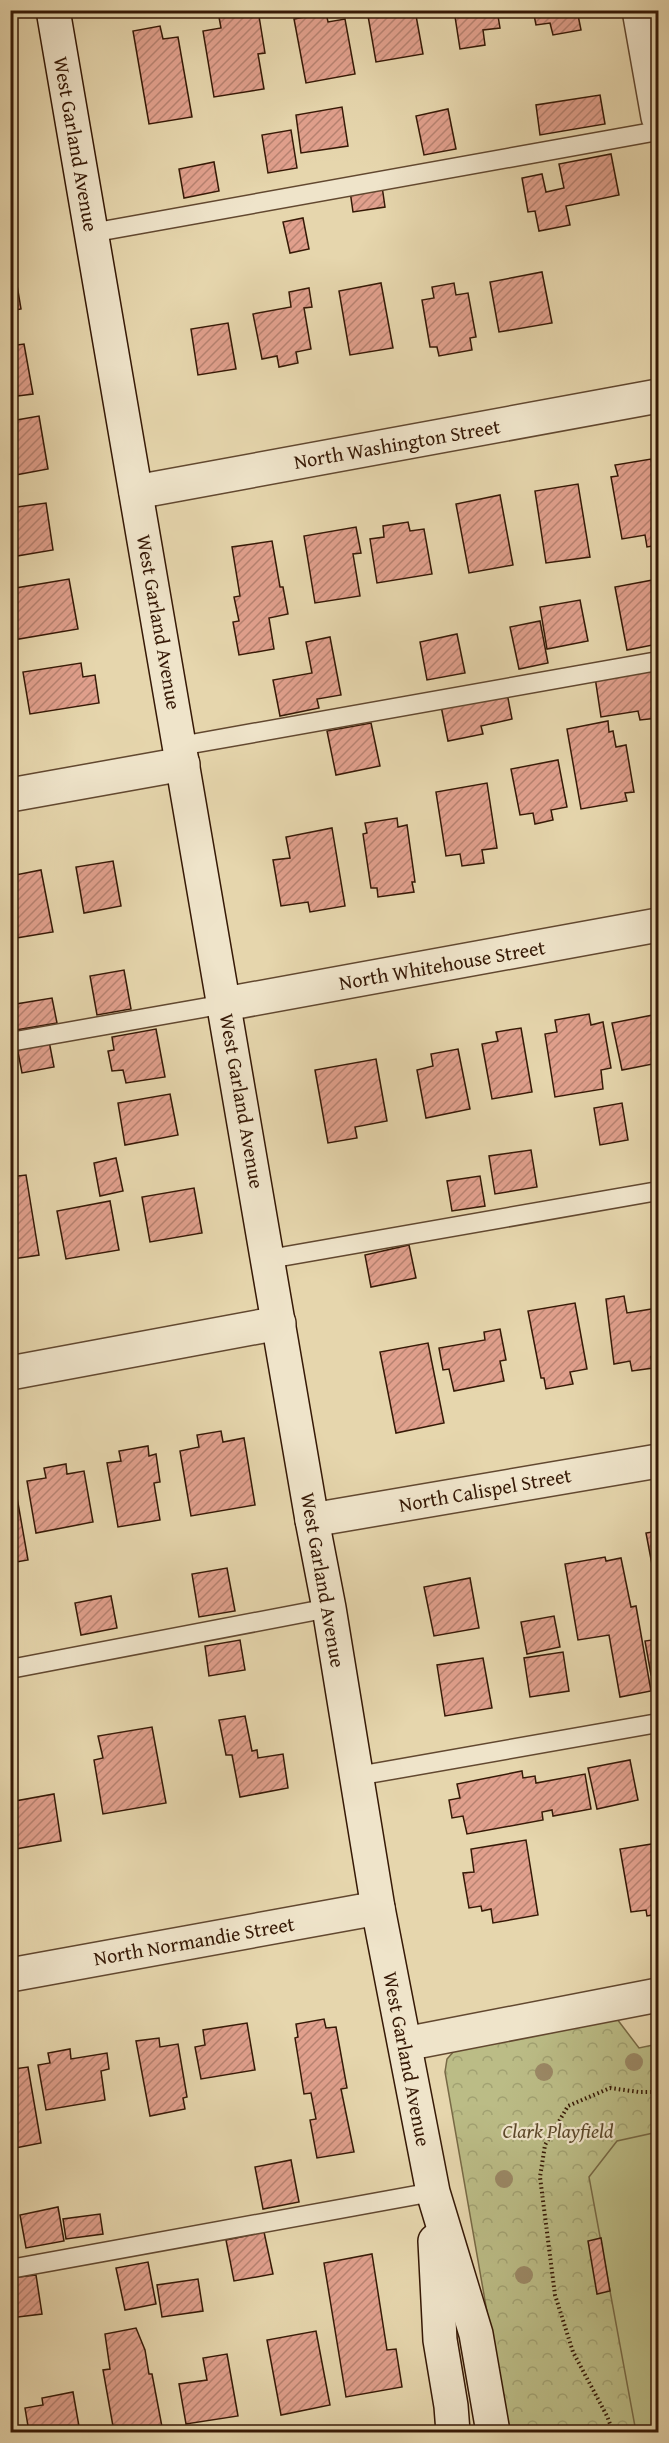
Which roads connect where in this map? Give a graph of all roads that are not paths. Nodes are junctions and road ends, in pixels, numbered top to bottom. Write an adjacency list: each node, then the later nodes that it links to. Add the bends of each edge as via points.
1 (53, 10): 5 (street, West Garland Avenue)
2 (639, 10): 3 (street)
3 (658, 117)
4 (658, 130): 5 (lane)
5 (91, 232): 7 (street, West Garland Avenue)
6 (658, 396): 7 (street, North Washington Street)
7 (136, 492): 9 (street, West Garland Avenue)
8 (658, 661): 9 (lane)
9 (182, 755): 10 (street); 12 (street, West Garland Avenue)
10 (10, 795)
11 (658, 925): 12 (street, North Whitehouse Street)
12 (225, 1004): 13 (lane); 15 (street, West Garland Avenue)
13 (10, 1042)
14 (658, 1191): 15 (lane)
15 (269, 1259): 16 (street, West Garland Avenue)
16 (279, 1323): 17 (street); 19 (street, West Garland Avenue)
17 (10, 1373)
18 (658, 1461): 19 (street, North Calispel Street)
19 (312, 1520): 20 (street, West Garland Avenue)
20 (329, 1608): 21 (lane); 23 (street, West Garland Avenue)
21 (10, 1669)
22 (658, 1723): 23 (lane)
23 (357, 1776): 24 (street, West Garland Avenue)
24 (378, 1908): 25 (street, North Normandie Street); 27 (street, West Garland Avenue)
25 (10, 1975)
26 (658, 1995): 27 (street)
27 (405, 2044): 28 (street, West Garland Avenue)
28 (433, 2192): 29 (lane); 30 (street, West Garland Avenue, via 440,2340); 31 (street, West Garland Avenue, via 476,2334)
29 (10, 2269)
30 (453, 2433)
31 (493, 2433)

